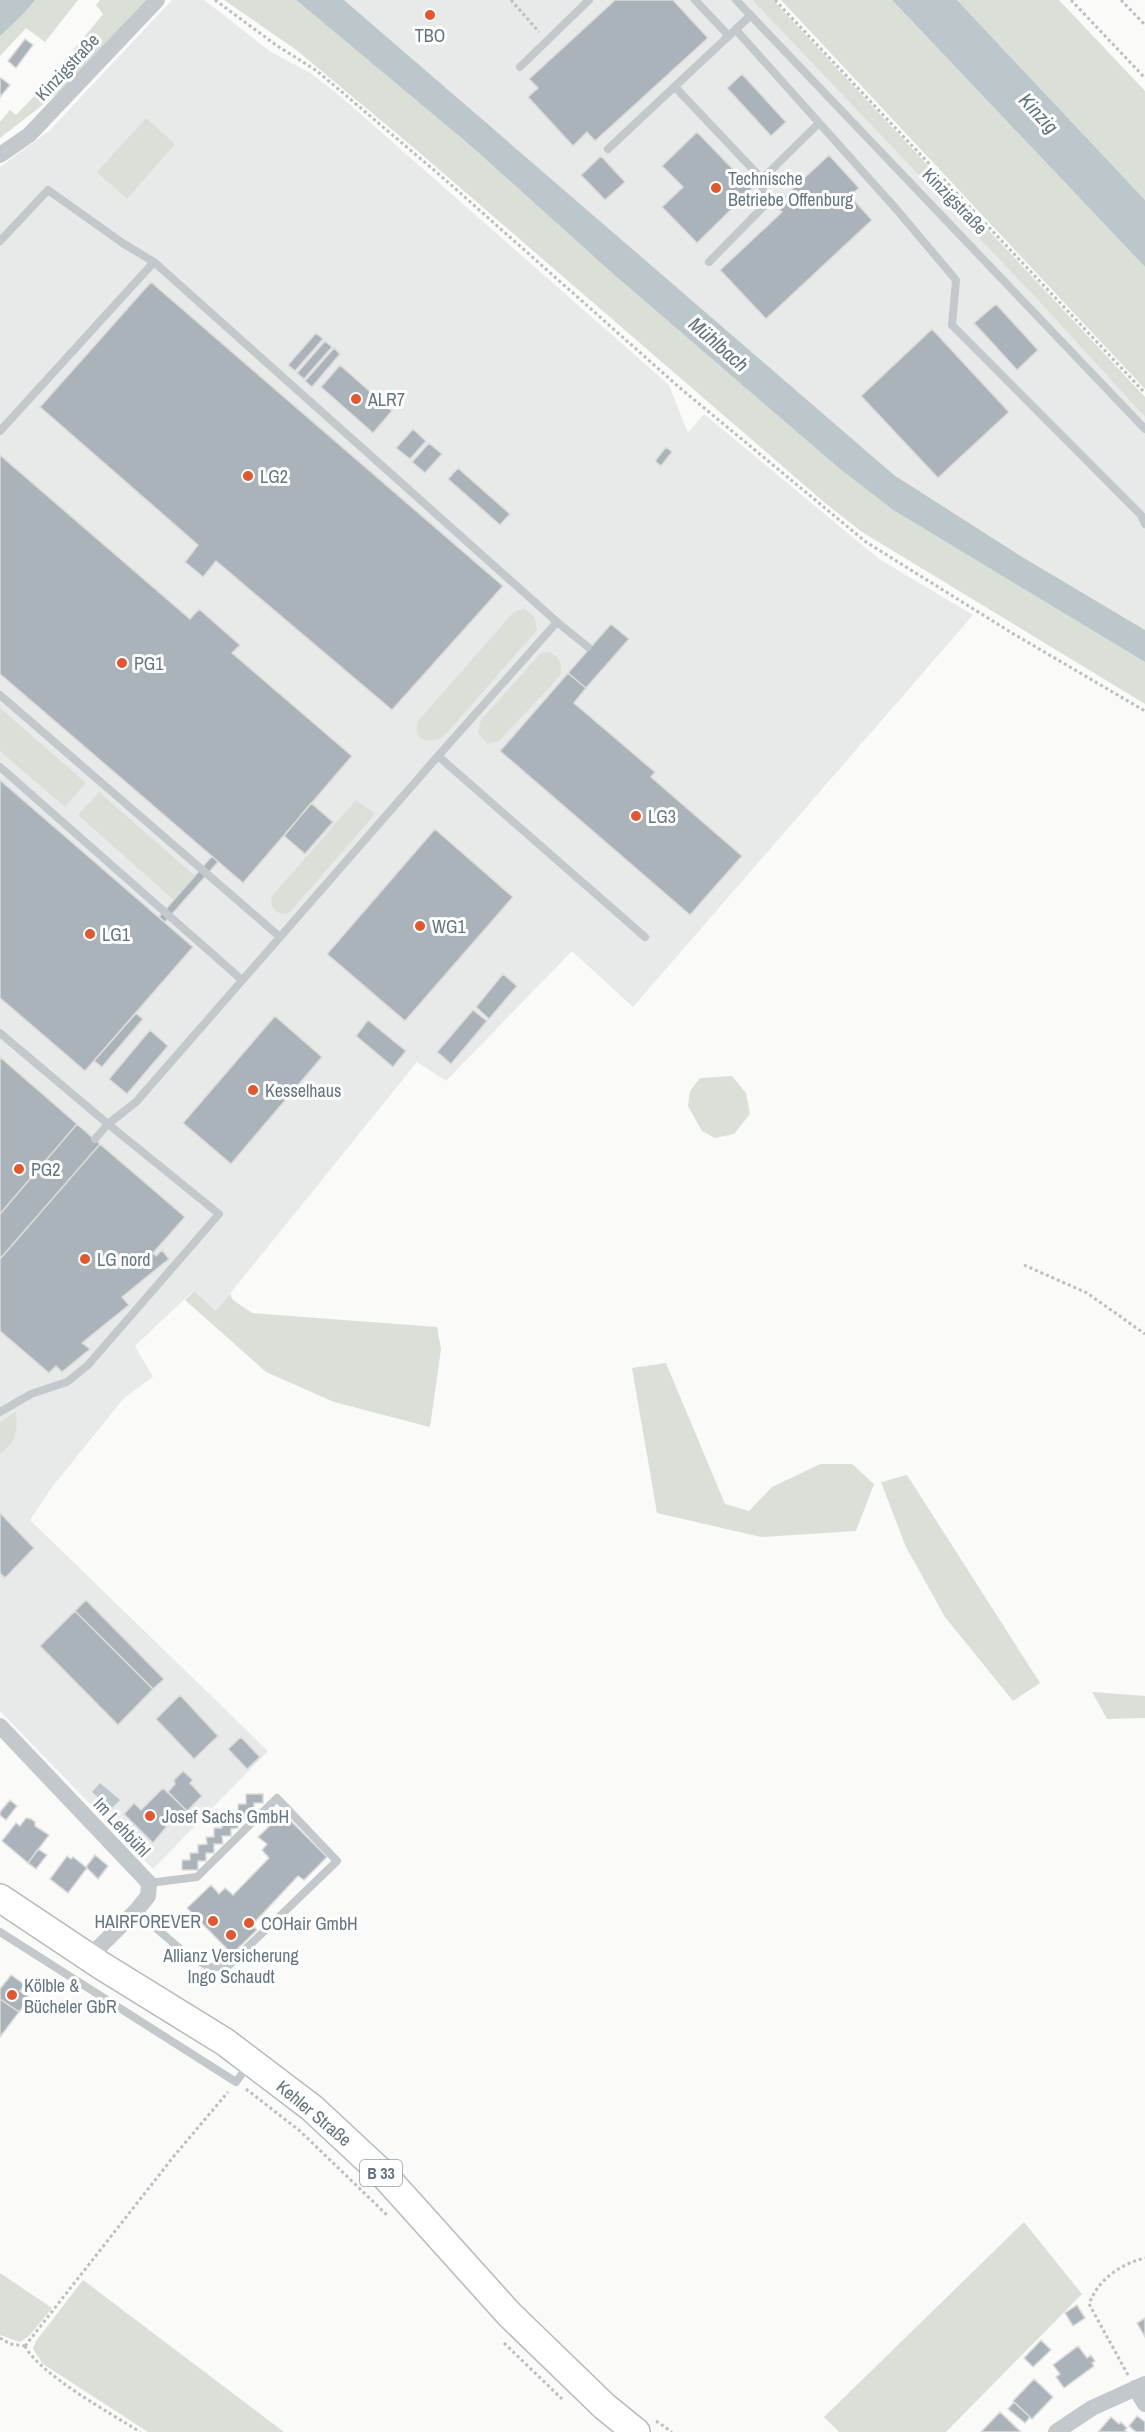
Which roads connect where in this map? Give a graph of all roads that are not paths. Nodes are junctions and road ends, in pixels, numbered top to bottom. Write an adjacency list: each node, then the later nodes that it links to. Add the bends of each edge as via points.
1 (157, 0): 11 (street, Kinzigstraße, via 29,135)
2 (589, 0): 7 (lane)
3 (695, 0): 6 (lane)
4 (736, 0): 5 (lane, Kinzigstraße)
5 (751, 15): 6 (lane); 16 (lane, Kinzigstraße)
6 (732, 33): 8 (lane); 9 (lane)
7 (520, 67)
8 (675, 87): 10 (lane); 12 (lane)
9 (819, 123): 12 (lane); 18 (lane, via 956,280 952,326 1141,515)
10 (608, 149)
11 (0, 155)
12 (762, 179): 15 (lane, via 765,206)
13 (0, 241): 14 (lane, via 48,190)
14 (154, 262): 17 (lane); 19 (lane)
15 (709, 262)
16 (1145, 429)
17 (0, 431)
18 (1145, 524)
19 (557, 622): 20 (lane); 22 (lane)
20 (588, 647)
21 (0, 695): 24 (lane)
22 (438, 756): 24 (lane); 25 (lane)
23 (0, 767): 26 (lane)
24 (280, 937): 26 (lane)
25 (645, 937)
26 (242, 980): 28 (lane, via 136,1102)
27 (0, 1033): 28 (lane)
28 (108, 1124): 29 (lane); 30 (lane, via 219,1214 88,1365 67,1382 32,1394)
29 (94, 1139)
30 (0, 1412)
31 (0, 1726): 32 (street, Im Lehbühl)
32 (149, 1883): 34 (street, Im Lehbühl, via 148,1896); 34 (lane, via 197,1877 277,1798 337,1861 227,1967 209,1967 185,1953)
33 (0, 1898): 36 (main road, Kehler Straße / B 33)
34 (136, 1911): 36 (street, Im Lehbühl)
35 (1, 1934): 37 (lane)
36 (89, 1957): 37 (main road, Kehler Straße / B 33, via 225,2042)
37 (243, 2072): 40 (main road, Kehler Straße / B 33, via 312,2108 384,2175 509,2314)
38 (1140, 2386): 39 (street); 41 (street, via 1092,2408)
39 (1145, 2404)
40 (636, 2432)
41 (1056, 2432)

